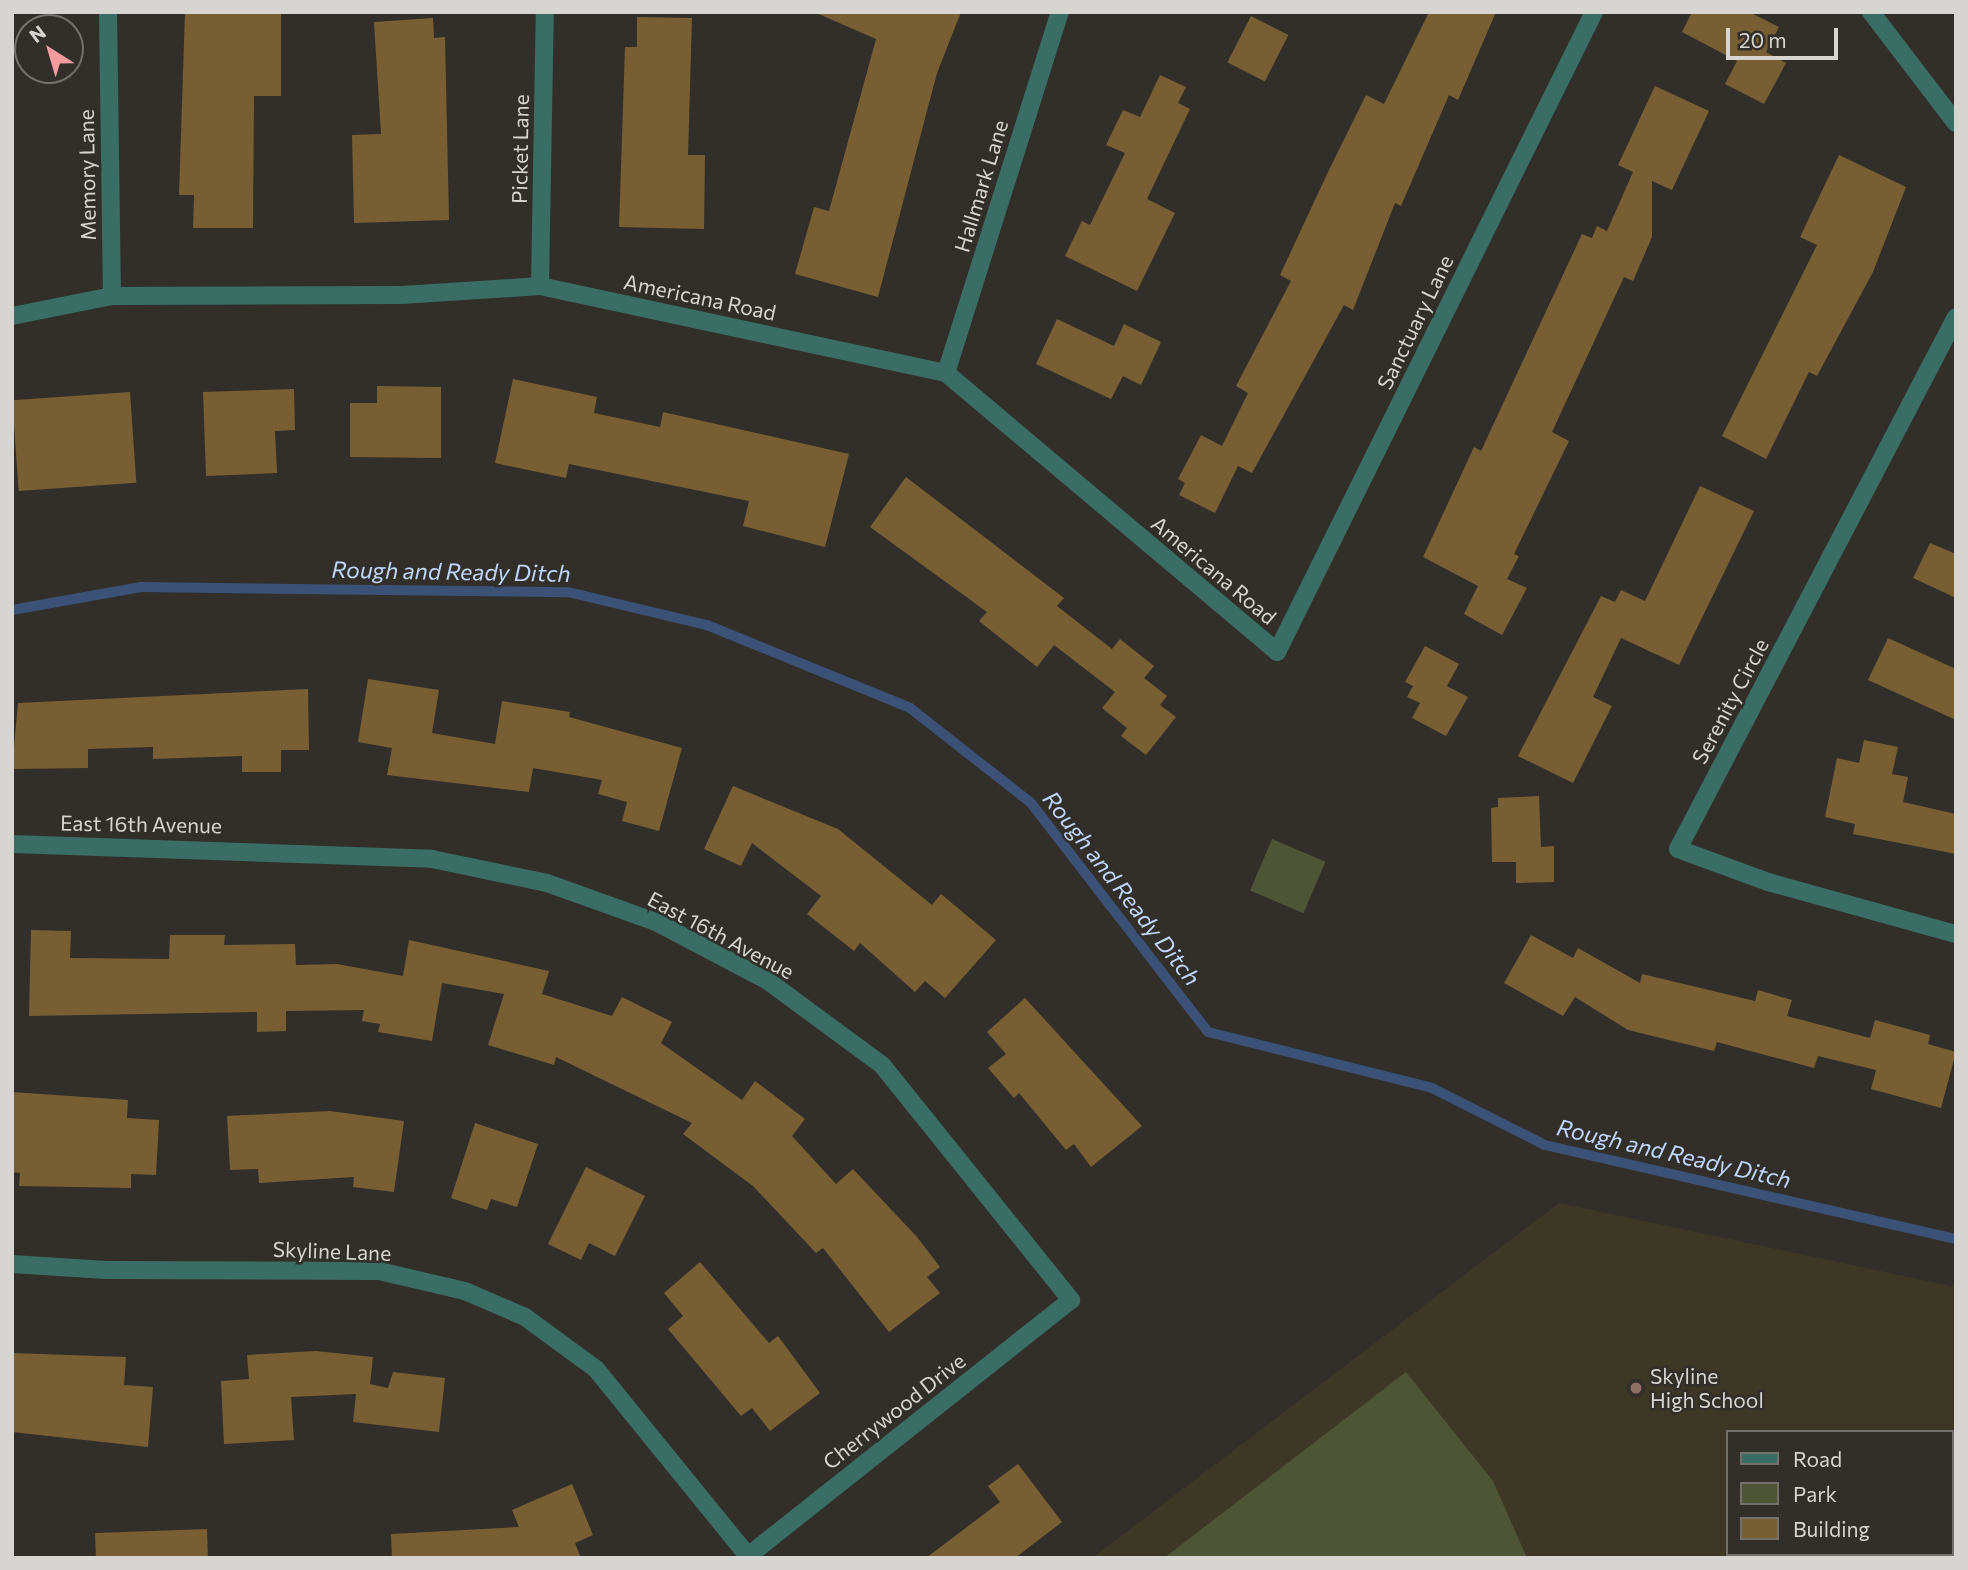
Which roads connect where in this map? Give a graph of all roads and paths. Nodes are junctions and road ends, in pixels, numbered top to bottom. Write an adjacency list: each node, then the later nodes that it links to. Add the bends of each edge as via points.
1 (108, 12): 8 (street, Memory Lane)
2 (545, 12): 7 (street, Picket Lane)
3 (1060, 12): 11 (street, Hallmark Lane)
4 (1594, 12): 12 (street, Sanctuary Lane)
5 (1871, 12): 6 (street)
6 (1956, 122)
7 (540, 286): 8 (street, Americana Road, via 402,295); 11 (street, Americana Road)
8 (112, 296): 9 (street, Americana Road)
9 (12, 316)
10 (1956, 317): 14 (street, Serenity Circle, via 1678,849 1768,882)
11 (946, 373): 12 (street, Americana Road)
12 (1277, 652)
13 (12, 844): 16 (street, East 16th Avenue, via 432,859 547,883 656,922 768,981 882,1065)
14 (1956, 934)
15 (12, 1264): 17 (street, Skyline Lane, via 106,1270 379,1271 465,1291 525,1317 596,1369)
16 (1071, 1300): 17 (street, Cherrywood Drive)
17 (746, 1557)

